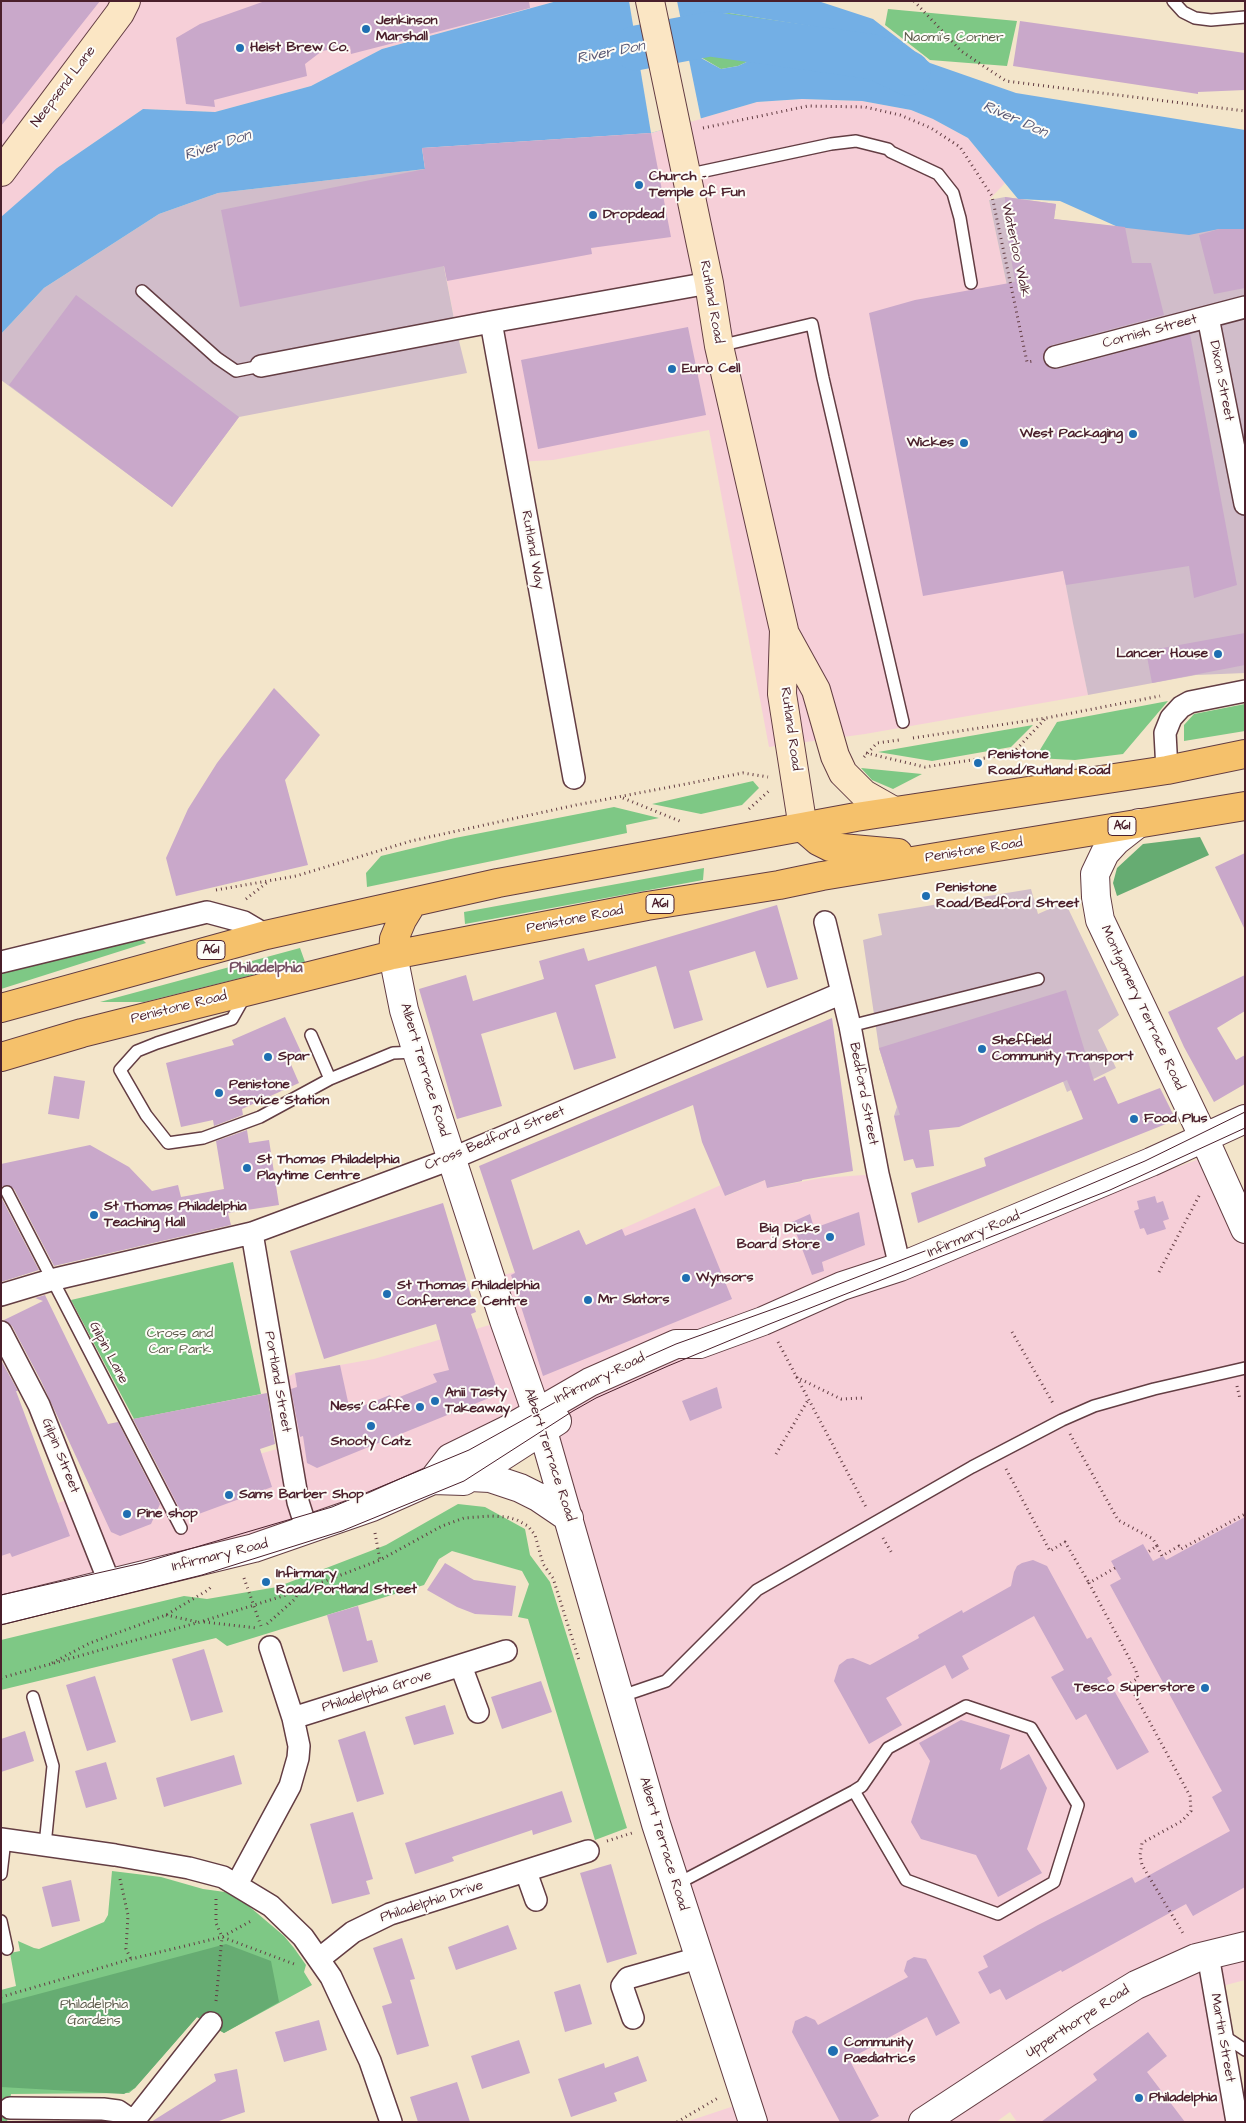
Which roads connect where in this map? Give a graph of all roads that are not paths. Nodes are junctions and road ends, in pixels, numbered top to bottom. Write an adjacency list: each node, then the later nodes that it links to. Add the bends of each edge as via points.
1 (126, 1): 5 (main road, Neepsend Lane)
2 (650, 1): 6 (main road, Rutland Road)
3 (1173, 1): 4 (lane, via 1183,12 1195,18)
4 (1245, 18)
5 (1, 172)
6 (686, 175): 7 (main road, Rutland Road); 8 (lane, via 831,144 856,141 888,149 938,174 952,193)
7 (709, 283): 12 (street); 13 (main road, Rutland Road)
8 (972, 283)
9 (142, 291): 15 (lane, via 236,371)
10 (1245, 307): 11 (street, Cornish Street)
11 (1208, 317): 14 (street, Cornish Street); 16 (street, Dixon Street)
12 (491, 322): 15 (street); 22 (street, Rutland Way)
13 (719, 346): 17 (main road, Rutland Road); 19 (lane, via 812,324)
14 (1055, 358)
15 (261, 366)
16 (1245, 504)
17 (784, 630): 24 (main road, Rutland Road, via 816,690 834,756 843,773 864,794); 26 (main road, Rutland Road, via 782,694 786,776)
18 (1245, 691): 21 (street, via 1190,702 1181,707 1171,718 1166,733)
19 (903, 722)
20 (1245, 754): 21 (highway, A61)
21 (1167, 770): 24 (highway, A61)
22 (574, 778)
23 (1245, 806): 25 (highway, Penistone Road / A61)
24 (894, 811): 26 (highway, A61)
25 (1139, 823): 27 (highway, Penistone Road / A61); 43 (street, Montgomery Terrace Road, via 1104,853 1095,874 1100,920)
26 (803, 828): 27 (highway, via 830,847); 28 (highway, A61, via 592,864)
27 (929, 858): 31 (highway, Penistone Road / A61, via 647,906)
28 (413, 902): 30 (highway, A61); 31 (highway, via 394,939)
29 (825, 922): 35 (street, Bedford Street)
30 (266, 935): 32 (street, via 244,922 207,912); 36 (highway, A61)
31 (393, 955): 34 (highway, Penistone Road / A61); 39 (street, Albert Terrace Road, via 404,1010)
32 (1, 962)
33 (1038, 978): 37 (lane)
34 (249, 990): 40 (highway, Penistone Road / A61); 41 (lane, via 232,1018 137,1051 120,1070 146,1115 168,1143 203,1138 260,1117)
35 (842, 993): 37 (street, Bedford Street); 44 (street, Cross Bedford Street)
36 (1, 1008)
37 (850, 1026): 48 (street, Bedford Street, via 878,1174)
38 (311, 1035): 41 (lane)
39 (417, 1052): 41 (lane, via 393,1054); 44 (street, Albert Terrace Road)
40 (1, 1057)
41 (330, 1079)
42 (1245, 1119): 43 (street, Infirmary Road)
43 (1204, 1138): 46 (street, Montgomery Terrace Road); 48 (street, Infirmary Road)
44 (451, 1159): 47 (street, Cross Bedford Street); 53 (street, Albert Terrace Road)
45 (7, 1192): 49 (lane, Gilpin Lane)
46 (1245, 1229)
47 (252, 1233): 49 (street, Cross Bedford Street); 58 (street, Portland Street, via 298,1502)
48 (900, 1267): 53 (street, Infirmary Road, via 842,1286 700,1344 682,1360)
49 (51, 1280): 50 (street, Cross Bedford Street); 57 (lane, Gilpin Lane)
50 (1, 1295)
51 (1, 1332): 59 (street, Gilpin Street, via 39,1405)
52 (1245, 1368): 65 (lane, via 1094,1406 972,1467 757,1590 666,1681)
53 (539, 1421): 54 (street, Infirmary Road); 55 (street, Infirmary Road, via 508,1429 450,1458); 56 (street, Albert Terrace Road)
54 (470, 1477): 55 (street, Infirmary Road, via 464,1481); 56 (street, via 490,1478 520,1488 538,1496)
55 (433, 1480): 58 (street, Infirmary Road, via 372,1507)
56 (569, 1518): 65 (street, Albert Terrace Road)
57 (181, 1528)
58 (307, 1530): 59 (street, Infirmary Road, via 236,1553)
59 (110, 1584): 60 (street, Infirmary Road)
60 (1, 1610)
61 (266, 1638): 67 (street)
62 (506, 1651): 63 (street, Philadelphia Grove)
63 (461, 1666): 66 (street); 67 (street, Philadelphia Grove)
64 (33, 1697): 70 (lane, via 53,1766)
65 (618, 1698): 75 (street, Albert Terrace Road)
66 (478, 1712)
67 (293, 1718): 74 (street, via 299,1746 296,1772 282,1802)
68 (854, 1791): 68 (lane, via 862,1786 888,1748 966,1706 1032,1728 1078,1805 1054,1882 998,1914 906,1880); 75 (lane)
69 (3, 1840): 70 (street); 73 (lane)
70 (45, 1845): 74 (street, via 189,1868)
71 (588, 1851): 72 (street, Philadelphia Drive)
72 (526, 1872): 76 (street); 82 (street, Philadelphia Drive, via 390,1914 353,1932)
73 (1, 1874)
74 (230, 1881): 82 (street, via 272,1906)
75 (675, 1885): 81 (street, Albert Terrace Road)
76 (536, 1900)
77 (1, 1921): 79 (lane)
78 (1245, 1946): 80 (street, Upperthorpe Road)
79 (7, 1949)
80 (1202, 1956): 85 (street, Martin Street); 91 (street, Upperthorpe Road, via 1136,1985)
81 (698, 1958): 83 (street, via 628,1978 622,1986); 88 (street, Albert Terrace Road)
82 (320, 1961): 90 (street, via 331,1977 370,2061)
83 (633, 2018)
84 (211, 2023): 89 (street)
85 (1221, 2034): 86 (lane); 92 (street, Martin Street)
86 (1245, 2050)
87 (10, 2108): 89 (street, via 103,2109 118,2112)
88 (749, 2120)
89 (134, 2122)
90 (391, 2122)
91 (923, 2122)
92 (1237, 2122)

